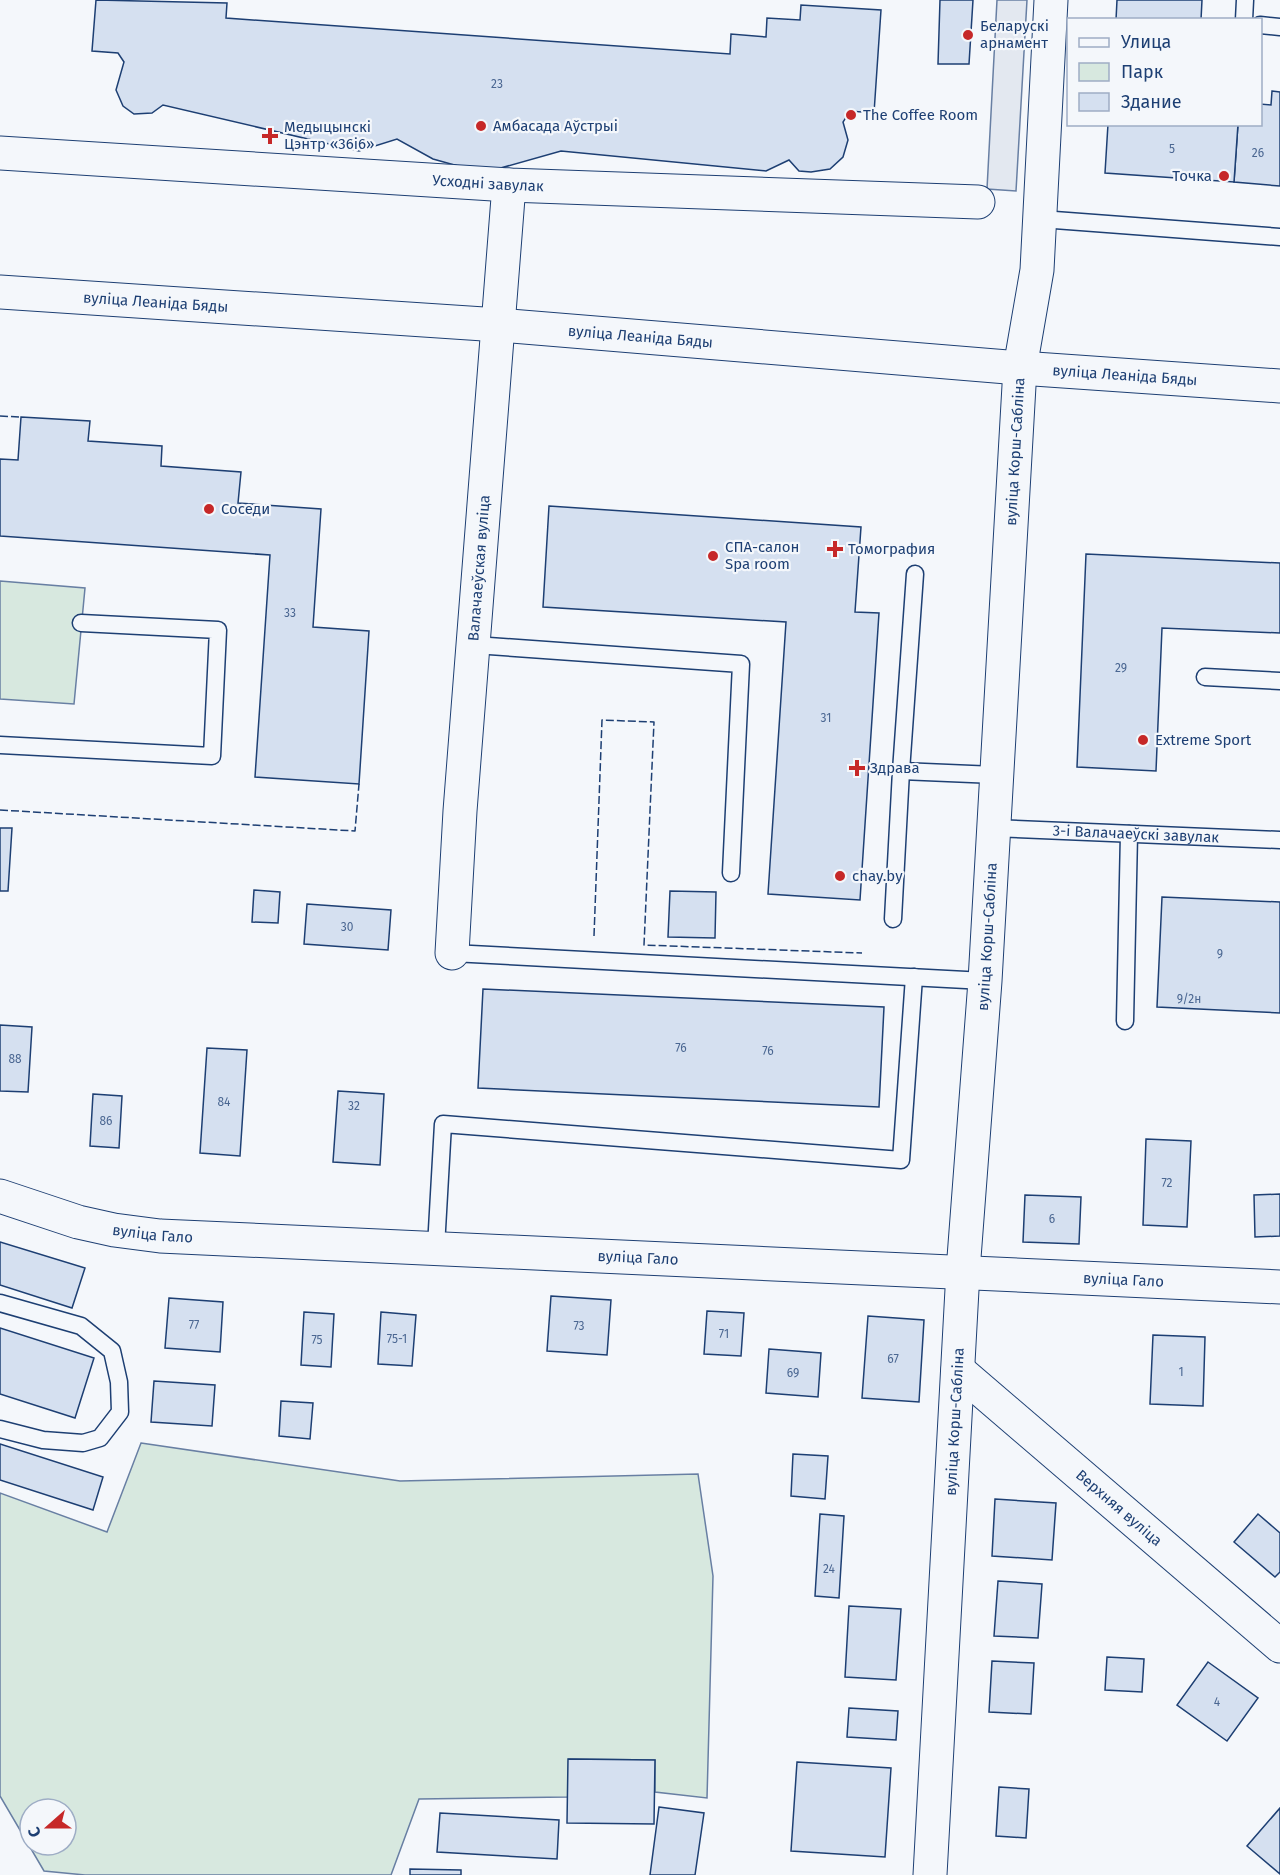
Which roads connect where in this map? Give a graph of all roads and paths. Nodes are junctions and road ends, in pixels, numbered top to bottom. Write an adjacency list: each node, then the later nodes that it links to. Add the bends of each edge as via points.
1 (1051, 0): 9 (street, вуліца Корш-Сабліна)
2 (1245, 0): 3 (lane)
3 (1244, 18)
4 (1262, 25): 5 (lane)
5 (1280, 27)
6 (0, 153): 7 (street, Усходні завулак)
7 (509, 185): 8 (street, Усходні завулак); 12 (street, Валачаеўская вуліца)
8 (978, 202)
9 (1041, 219): 10 (lane); 13 (street, вуліца Корш-Сабліна, via 1037,270)
10 (1280, 237)
11 (0, 292): 12 (street, вуліца Леаніда Бяды)
12 (499, 325): 13 (street, вуліца Леаніда Бяды); 17 (street, Валачаеўская вуліца)
13 (1020, 368): 14 (street, вуліца Леаніда Бяды); 22 (street, вуліца Корш-Сабліна)
14 (1280, 386)
15 (915, 574): 21 (lane)
16 (81, 623): 20 (lane, via 219,630 212,756)
17 (475, 645): 26 (lane, via 741,664); 28 (street, Валачаеўская вуліца)
18 (1205, 677): 19 (lane)
19 (1280, 681)
20 (0, 745)
21 (901, 771): 22 (lane); 27 (lane)
22 (995, 775): 23 (street, вуліца Корш-Сабліна)
23 (992, 828): 24 (lane, 3-і Валачаеўскі завулак); 30 (street, вуліца Корш-Сабліна)
24 (1129, 834): 25 (lane, 3-і Валачаеўскі завулак); 31 (lane)
25 (1280, 840)
26 (731, 873)
27 (894, 919)
28 (452, 953): 29 (lane)
29 (914, 977): 30 (lane); 33 (lane, via 901,1160 443,1124)
30 (986, 981): 34 (street, вуліца Корш-Сабліна)
31 (1125, 1021)
32 (0, 1196): 33 (street, вуліца Гало, via 78,1222 160,1236)
33 (436, 1247): 34 (street, вуліца Гало)
34 (963, 1271): 35 (street, вуліца Гало); 37 (street, вуліца Корш-Сабліна)
35 (1280, 1287)
36 (0, 1303): 38 (lane, via 81,1326 112,1351 120,1412 100,1438 83,1443 44,1440)
37 (958, 1370): 39 (street, Верхняя вуліца); 40 (street, вуліца Корш-Сабліна)
38 (0, 1429)
39 (1280, 1646)
40 (930, 1875)

